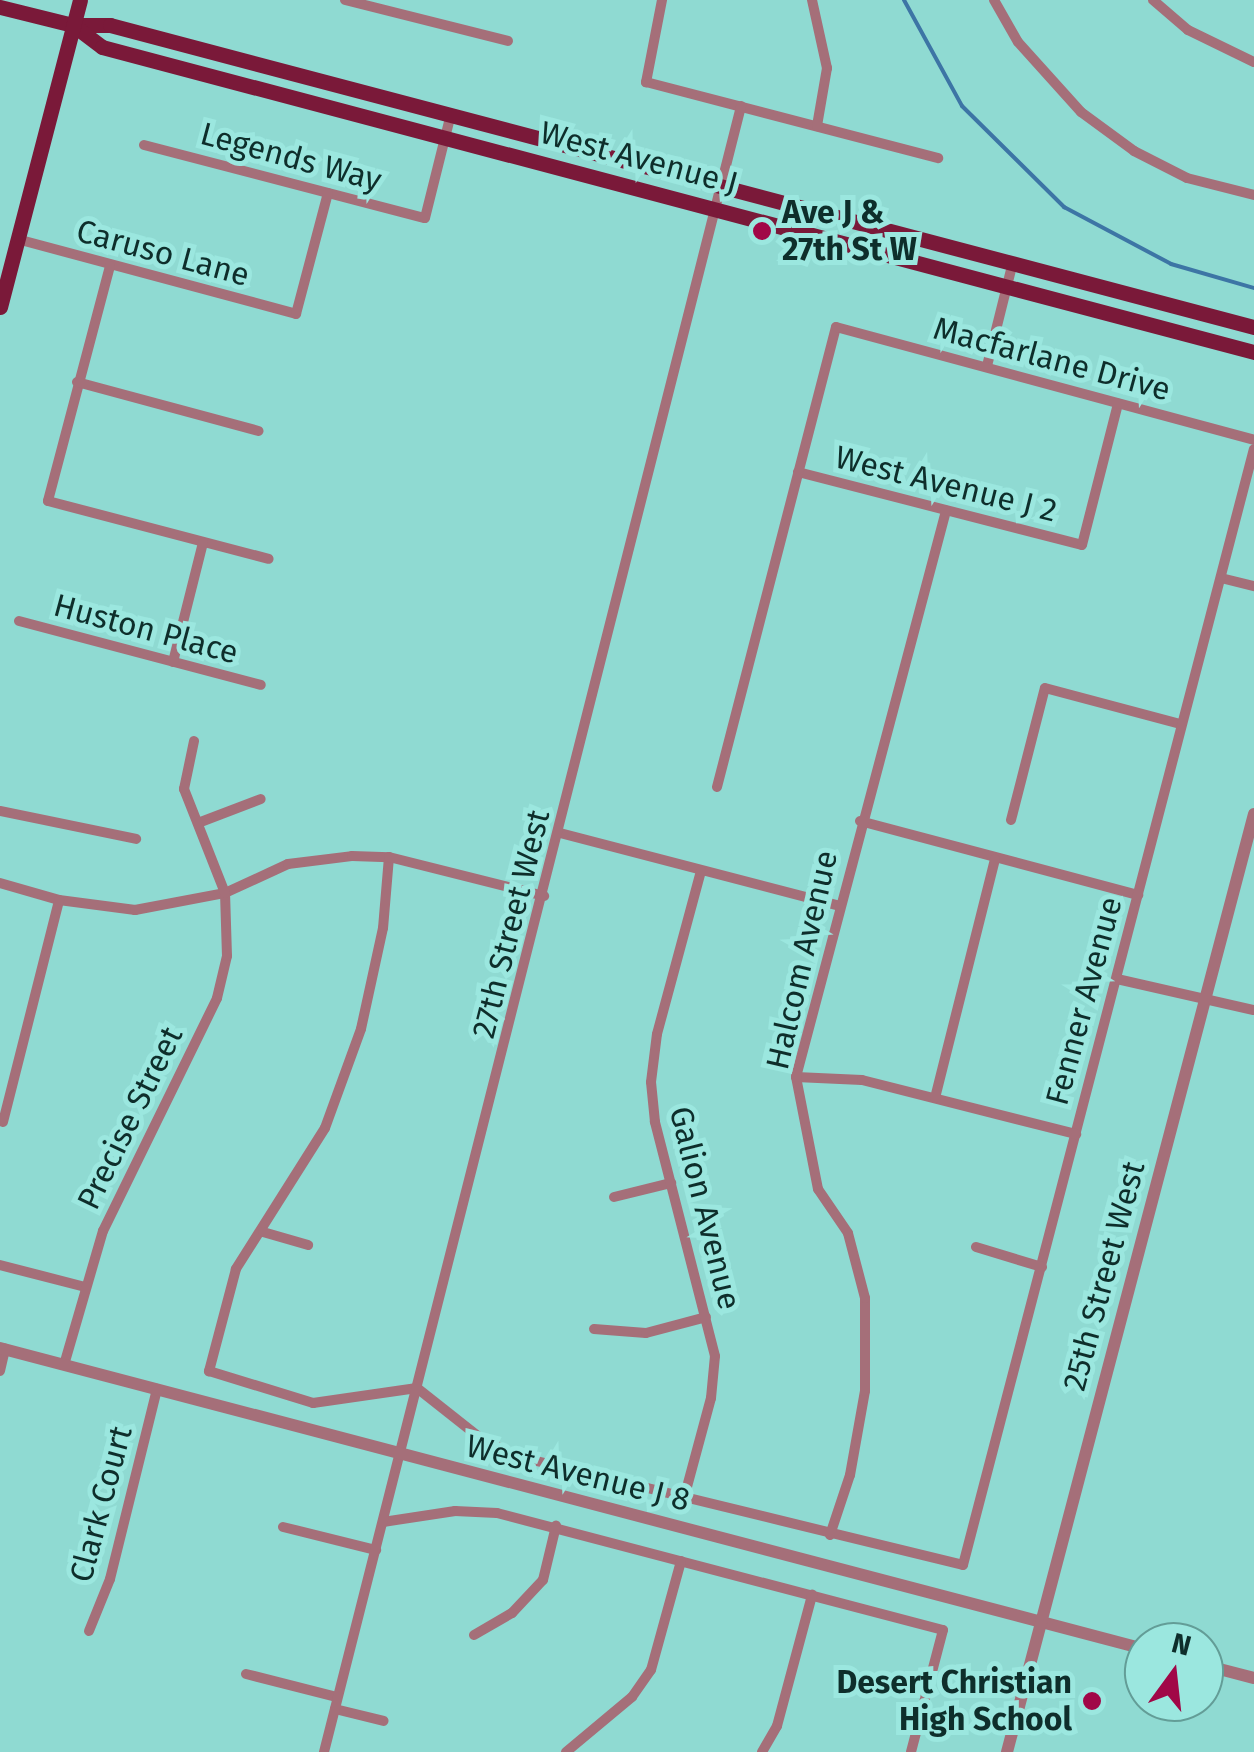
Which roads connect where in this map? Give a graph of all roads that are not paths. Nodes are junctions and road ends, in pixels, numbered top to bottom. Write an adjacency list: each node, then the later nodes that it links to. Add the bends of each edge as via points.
1 (80, 0): 8 (main road)
2 (345, 0): 9 (street)
3 (662, 0): 11 (street, via 646,82)
4 (812, 0): 13 (street, via 828,68)
5 (994, 0): 19 (street, via 1018,42 1080,112 1187,178)
6 (1153, 0): 10 (street, via 1188,30)
7 (0, 6): 8 (main road, West Avenue J)
8 (73, 26): 12 (main road, West Avenue J, via 110,25); 14 (main road, West Avenue J, via 102,47); 21 (main road)
9 (508, 41)
10 (1254, 62)
11 (741, 106): 13 (street); 17 (street, 27th Street West)
12 (450, 114): 14 (street); 17 (main road, West Avenue J)
13 (818, 126): 16 (street)
14 (445, 135): 18 (street, Legends Way, via 424,218); 20 (main road, West Avenue J)
15 (144, 144): 18 (street, Legends Way)
16 (938, 158)
17 (721, 184): 20 (street, 27th Street West); 22 (main road, West Avenue J)
18 (328, 193): 23 (street, Caruso Lane, via 296,314)
19 (1254, 195)
20 (716, 206): 24 (main road, West Avenue J); 52 (street, 27th Street West)
21 (17, 240): 23 (street, Caruso Lane); 25 (main road)
22 (1013, 262): 24 (street); 26 (main road, West Avenue J)
23 (110, 266): 29 (street)
24 (1007, 285): 27 (main road, West Avenue J); 28 (street)
25 (0, 307)
26 (1254, 327)
27 (1254, 352)
28 (987, 366): 30 (street, Macfarlane Drive); 34 (street, Macfarlane Drive, via 836,327)
29 (77, 382): 31 (street); 36 (street, via 48,501)
30 (1118, 404): 32 (street, Macfarlane Drive); 35 (street, West Avenue J 2, via 1082,545)
31 (258, 431)
32 (1254, 440)
33 (1254, 449): 38 (street, Fenner Avenue)
34 (798, 472): 35 (street, West Avenue J 2); 45 (street)
35 (946, 510): 50 (street, Halcom Avenue)
36 (203, 543): 37 (street); 41 (street)
37 (268, 559)
38 (1221, 578): 39 (street); 43 (street, Fenner Avenue)
39 (1254, 586)
40 (19, 621): 41 (street, Huston Place)
41 (173, 662): 42 (street, Huston Place)
42 (261, 685)
43 (1180, 724): 49 (street, via 1044,688); 60 (street, Fenner Avenue)
44 (194, 741): 51 (street, Precise Street, via 184,789)
45 (717, 786)
46 (260, 798): 51 (street)
47 (0, 811): 53 (street)
48 (1254, 814): 64 (street, 25th Street West)
49 (1011, 820)
50 (860, 821): 55 (street); 62 (street, Halcom Avenue)
51 (198, 822): 58 (street, Precise Street)
52 (560, 833): 56 (street); 59 (street, 27th Street West)
53 (136, 840)
54 (389, 858): 58 (street, via 288,864); 59 (street); 72 (street, via 362,1029 325,1128)
55 (995, 859): 60 (street); 67 (street)
56 (701, 870): 62 (street); 70 (street, Galion Avenue, via 657,1034 651,1082)
57 (0, 883): 61 (street)
58 (224, 893): 61 (street, via 136,910); 77 (street, Precise Street, via 228,956 216,998 127,1176)
59 (544, 896): 83 (street, 27th Street West)
60 (1138, 896): 63 (street, Fenner Avenue)
61 (59, 900): 68 (street)
62 (837, 905): 66 (street, Halcom Avenue)
63 (1117, 979): 64 (street); 69 (street, Fenner Avenue)
64 (1206, 1000): 65 (street); 94 (street, 25th Street West)
65 (1254, 1010)
66 (796, 1077): 67 (street, via 862,1080); 90 (street, Halcom Avenue, via 818,1189 848,1233 865,1298 865,1391 850,1474)
67 (935, 1098): 69 (street)
68 (3, 1122)
69 (1076, 1134): 76 (street, Fenner Avenue)
70 (671, 1183): 71 (street); 78 (street, Galion Avenue)
71 (614, 1197)
72 (264, 1232): 73 (street); 83 (street, via 236,1270 209,1371 313,1403)
73 (308, 1245)
74 (976, 1247): 76 (street)
75 (0, 1264): 77 (street)
76 (1042, 1268): 90 (street, Fenner Avenue, via 963,1565)
77 (86, 1288): 81 (street, Precise Street)
78 (706, 1318): 79 (street, via 646,1333); 86 (street, Galion Avenue, via 714,1356 711,1398)
79 (594, 1328)
80 (3, 1349): 81 (street, West Avenue J 8); 82 (street)
81 (64, 1365): 84 (street, West Avenue J 8)
82 (0, 1371)
83 (418, 1388): 85 (street, 27th Street West); 86 (street, via 479,1437 516,1456)
84 (156, 1390): 85 (street, West Avenue J 8); 95 (street, Clark Court, via 110,1579)
85 (400, 1456): 87 (street, 27th Street West); 94 (street, West Avenue J 8)
86 (684, 1498): 90 (street)
87 (383, 1522): 88 (street, via 455,1511); 91 (street, 27th Street West)
88 (556, 1526): 92 (street); 96 (street, via 542,1580 512,1613)
89 (282, 1527): 91 (street)
90 (830, 1535)
91 (376, 1550): 101 (street, 27th Street West)
92 (681, 1561): 93 (street); 104 (street, via 651,1670 632,1697)
93 (812, 1595): 105 (street, via 777,1726); 106 (street, via 943,1630)
94 (1040, 1621): 97 (street, West Avenue J 8); 107 (street, 25th Street West)
95 (89, 1631)
96 (474, 1634)
97 (1124, 1644)
98 (1224, 1670): 100 (street)
99 (246, 1674): 101 (street)
100 (1254, 1678)
101 (336, 1703): 102 (street); 103 (street, 27th Street West)
102 (384, 1721)
103 (324, 1752)
104 (566, 1752)
105 (762, 1752)
106 (910, 1752)
107 (1007, 1752)

